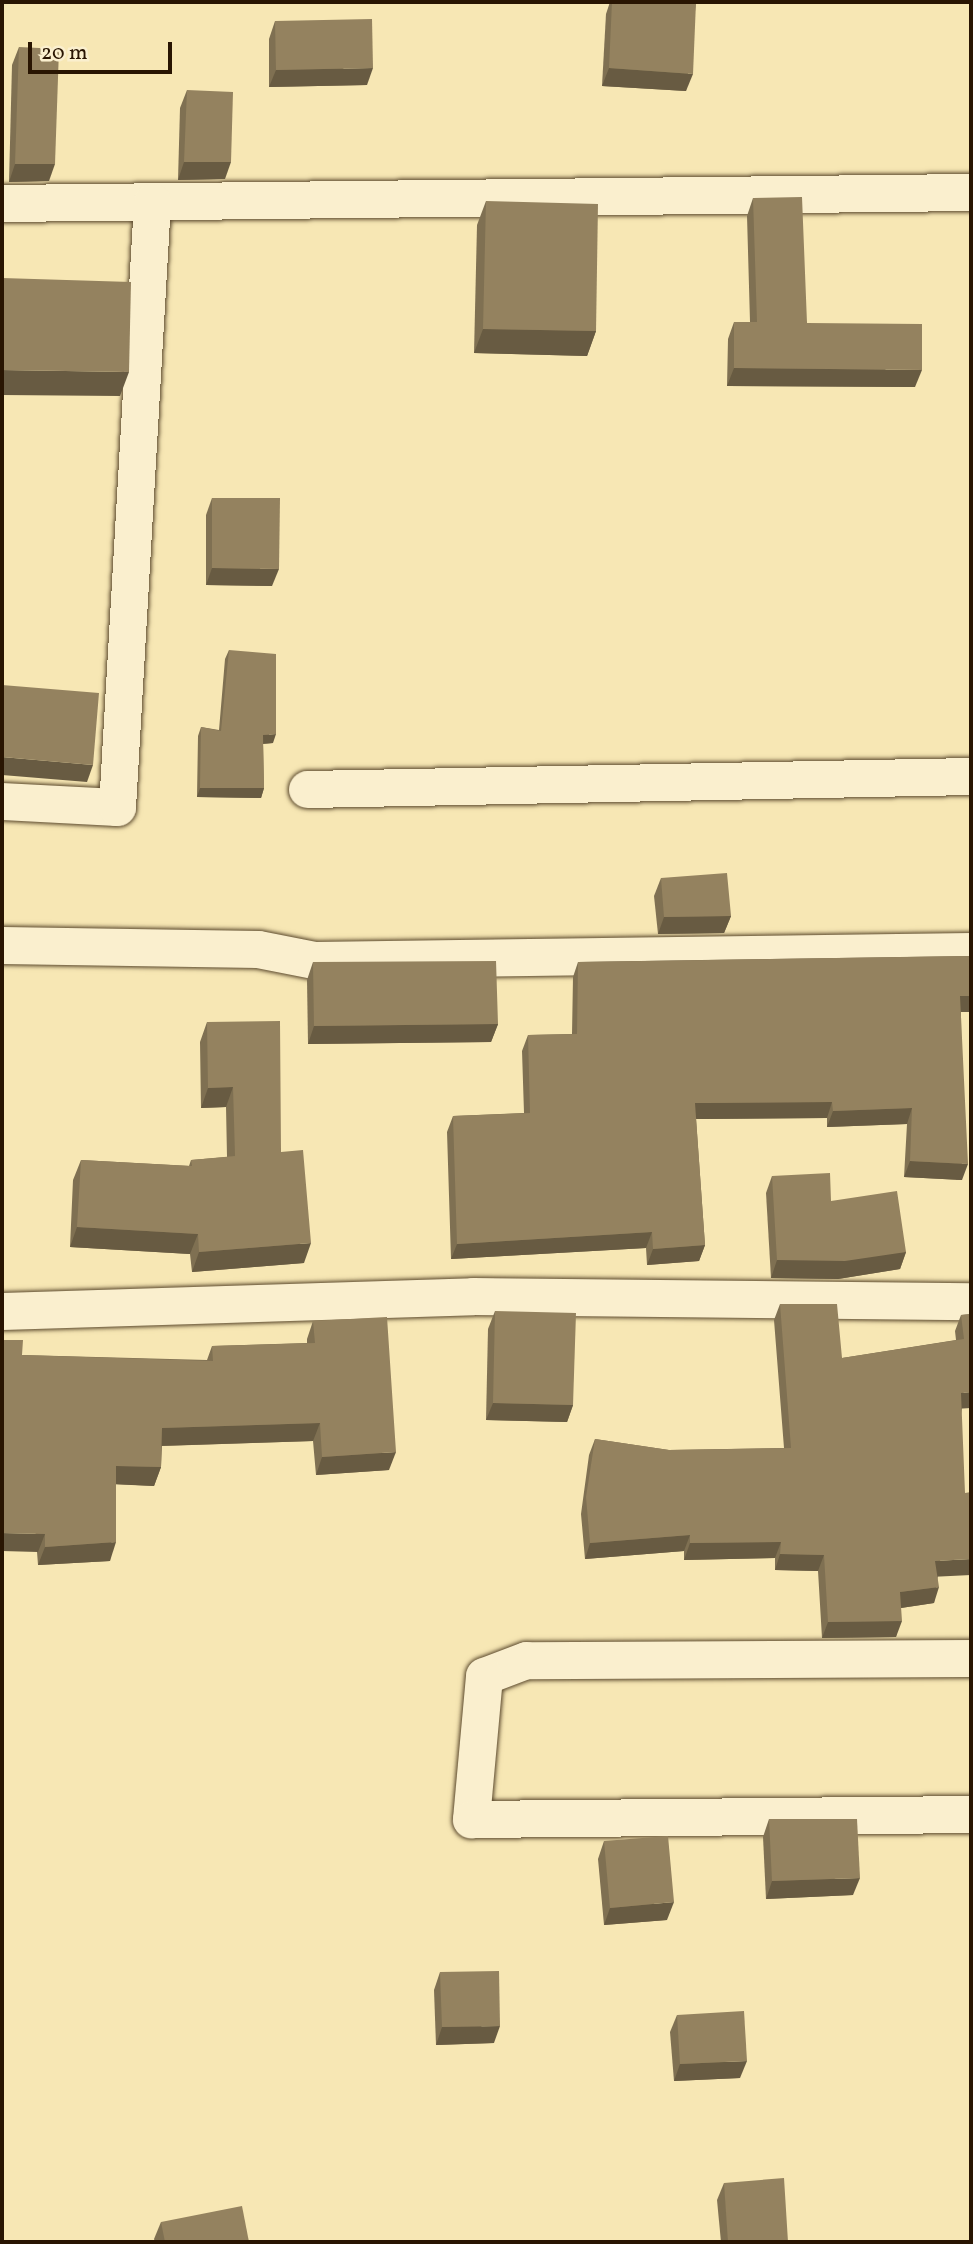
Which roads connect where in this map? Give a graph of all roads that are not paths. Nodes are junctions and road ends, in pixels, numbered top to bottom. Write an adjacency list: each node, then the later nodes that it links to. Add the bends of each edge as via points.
1 (971, 192): 2 (street)
2 (152, 202): 3 (street); 6 (street, via 117,807)
3 (2, 203)
4 (971, 776): 5 (street)
5 (307, 789)
6 (2, 801)
7 (2, 945): 8 (street, via 258,949 314,960)
8 (971, 951)
9 (971, 1301): 10 (street, via 472,1296)
10 (2, 1311)
11 (971, 1658): 12 (street, via 526,1660 484,1676 471,1819)
12 (971, 1814)

